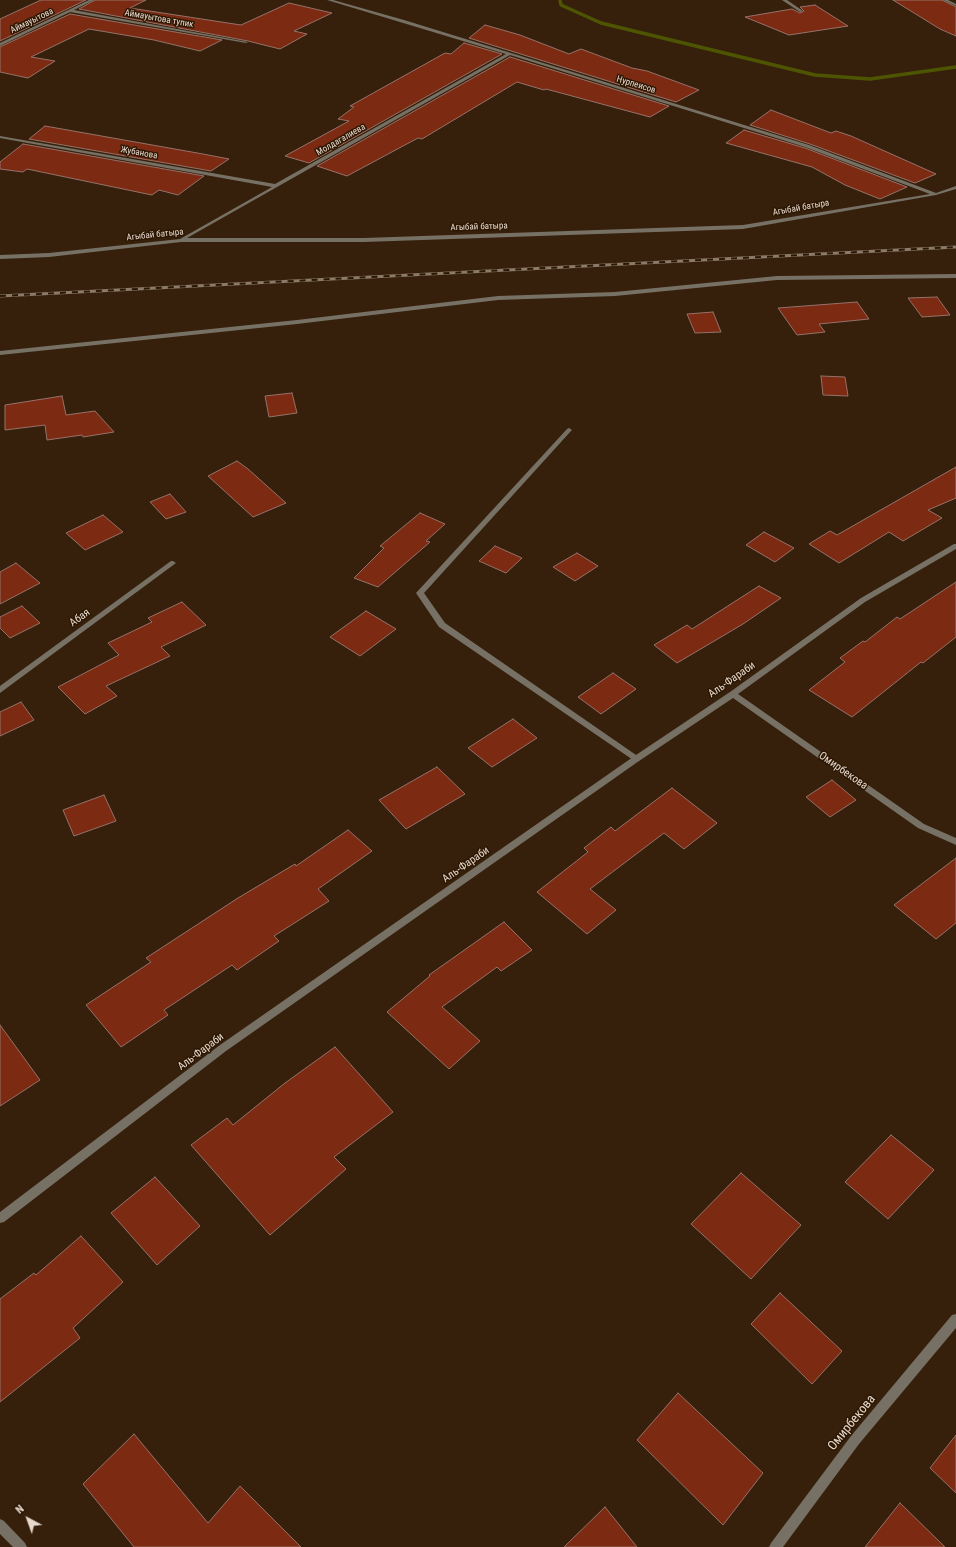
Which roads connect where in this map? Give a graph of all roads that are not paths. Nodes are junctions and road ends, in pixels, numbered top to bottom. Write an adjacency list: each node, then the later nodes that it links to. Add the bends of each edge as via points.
1 (92, 0): 6 (street, Аймауытова)
2 (329, 0): 10 (street, Нурпеисов)
3 (784, 0): 7 (street)
4 (945, 0): 5 (street)
5 (956, 5)
6 (70, 11): 8 (street, Аймауытова тупик); 9 (street, Аймауытова)
7 (801, 11)
8 (246, 42)
9 (0, 45)
10 (509, 54): 12 (street, Молдагалиева); 14 (street, Нурпеисов, via 807,146)
11 (0, 137): 12 (street, Жубанова)
12 (276, 186): 15 (street, Молдагалиева)
13 (956, 187): 14 (street, Агыбай батыра)
14 (936, 194): 15 (street, Агыбай батыра, via 743,227 364,240)
15 (181, 240): 16 (street, Агыбай батыра, via 49,255)
16 (0, 257)
17 (956, 276): 18 (street, via 777,278 615,294 498,298)
18 (0, 353)
19 (569, 430): 24 (street, via 420,593 442,625)
20 (956, 546): 23 (street, Аль-Фараби, via 863,600)
21 (173, 563): 22 (street, Абая)
22 (0, 690)
23 (734, 694): 24 (street, Аль-Фараби); 25 (street, Омирбекова, via 921,826)
24 (636, 759): 26 (street, Аль-Фараби, via 223,1048)
25 (956, 842)
26 (0, 1218)
27 (956, 1319): 30 (street, Омирбекова, via 855,1440)
28 (0, 1525): 29 (street)
29 (21, 1547)
30 (775, 1547)

